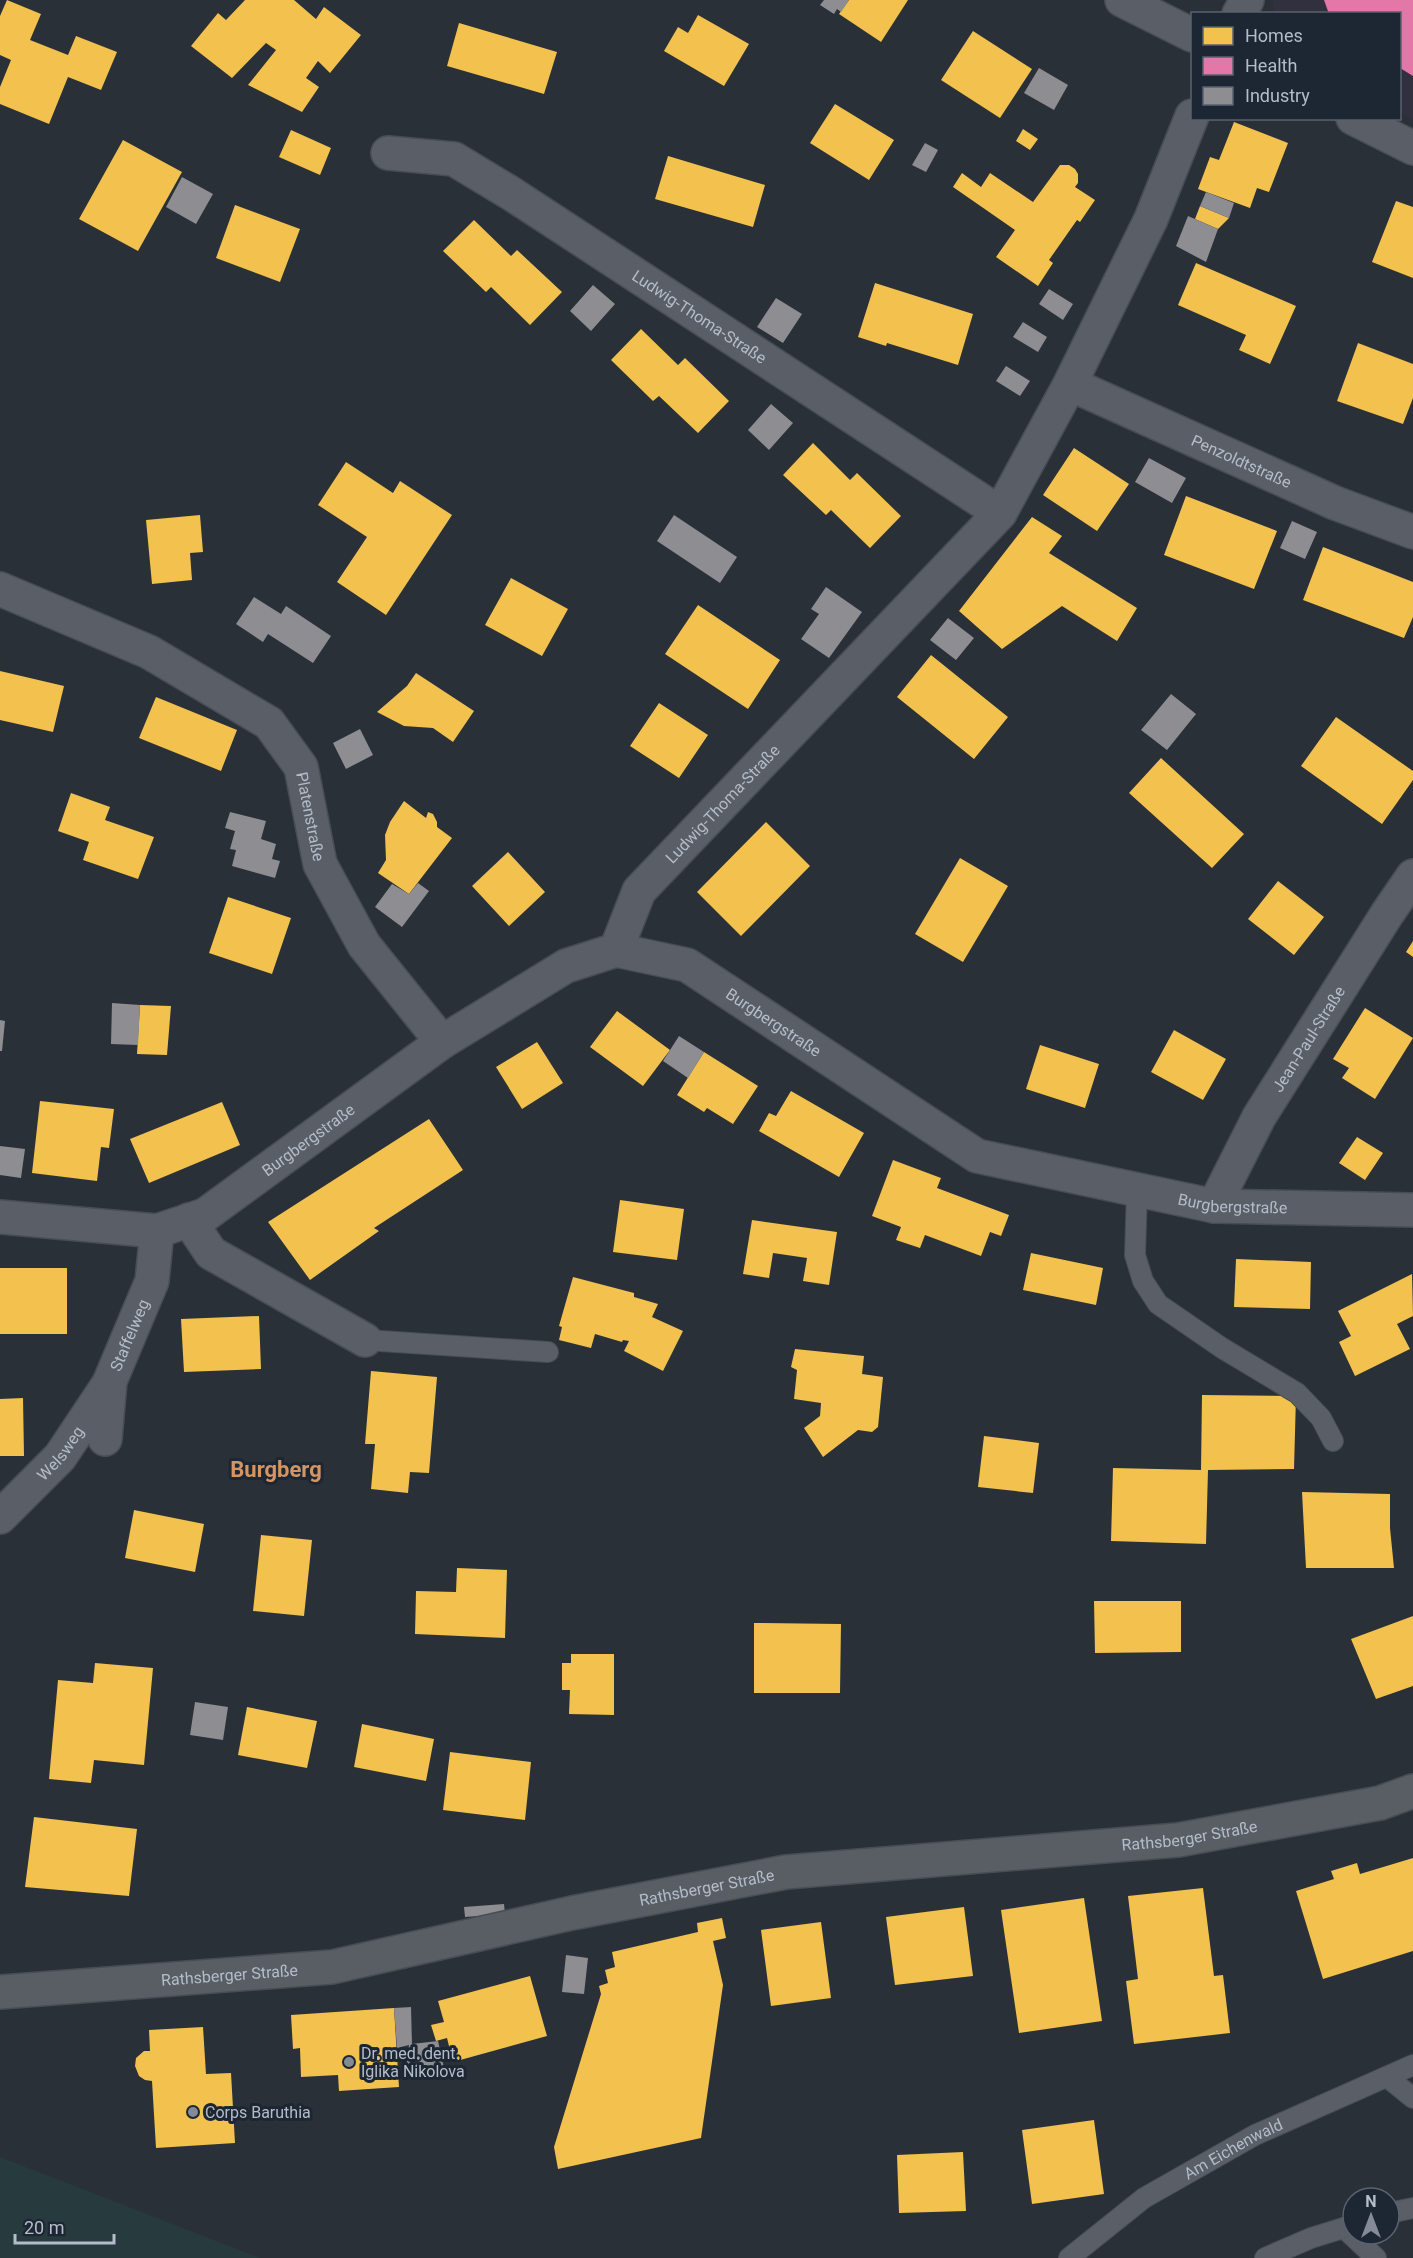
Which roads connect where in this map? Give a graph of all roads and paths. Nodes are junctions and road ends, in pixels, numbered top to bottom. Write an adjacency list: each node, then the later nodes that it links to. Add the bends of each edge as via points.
1 (1122, 0): 2 (street)
2 (1191, 34)
3 (1191, 119): 7 (street, Ludwig-Thoma-Straße, via 1151,219)
4 (1357, 120): 5 (street)
5 (1413, 148)
6 (388, 153): 8 (street, Ludwig-Thoma-Straße, via 454,159)
7 (1070, 384): 8 (street, Ludwig-Thoma-Straße); 9 (street, Penzoldtstraße, via 1335,503)
8 (1000, 513): 12 (street, Ludwig-Thoma-Straße, via 639,891)
9 (1413, 532)
10 (0, 589): 13 (street, Platenstraße, via 149,652 269,723 301,767 320,864 364,945)
11 (1413, 876): 15 (street, Jean-Paul-Straße, via 1259,1117)
12 (616, 950): 13 (street, Burgbergstraße, via 566,966); 14 (street, Burgbergstraße, via 687,965 977,1156)
13 (441, 1042): 18 (street, Burgbergstraße, via 205,1215)
14 (1137, 1190): 15 (street, Burgbergstraße); 24 (lane, via 1135,1255 1143,1281 1158,1304 1297,1393 1321,1418)
15 (1214, 1206): 16 (street, Burgbergstraße)
16 (1413, 1210)
17 (0, 1217): 19 (street, Burgbergstraße)
18 (189, 1220): 19 (street, Burgbergstraße); 20 (street, via 212,1253)
19 (157, 1231): 22 (street, Staffelweg, via 152,1281)
20 (365, 1340): 21 (lane)
21 (548, 1352)
22 (110, 1381): 23 (street, Staffelweg); 25 (street, Welsweg, via 60,1457)
23 (105, 1439)
24 (1333, 1441)
25 (0, 1517)
26 (1413, 1791): 27 (street, Rathsberger Straße, via 1380,1803 1178,1840 786,1872 572,1913 332,1968)
27 (0, 1992)
28 (1413, 2065): 29 (lane, Am Eichenwald)
29 (1387, 2077): 30 (lane); 33 (lane, Am Eichenwald, via 1235,2146 1144,2198)
30 (1413, 2098)
31 (1341, 2229): 34 (lane)
32 (1366, 2246): 35 (lane)
33 (1069, 2258)
34 (1264, 2258)
35 (1376, 2258)

